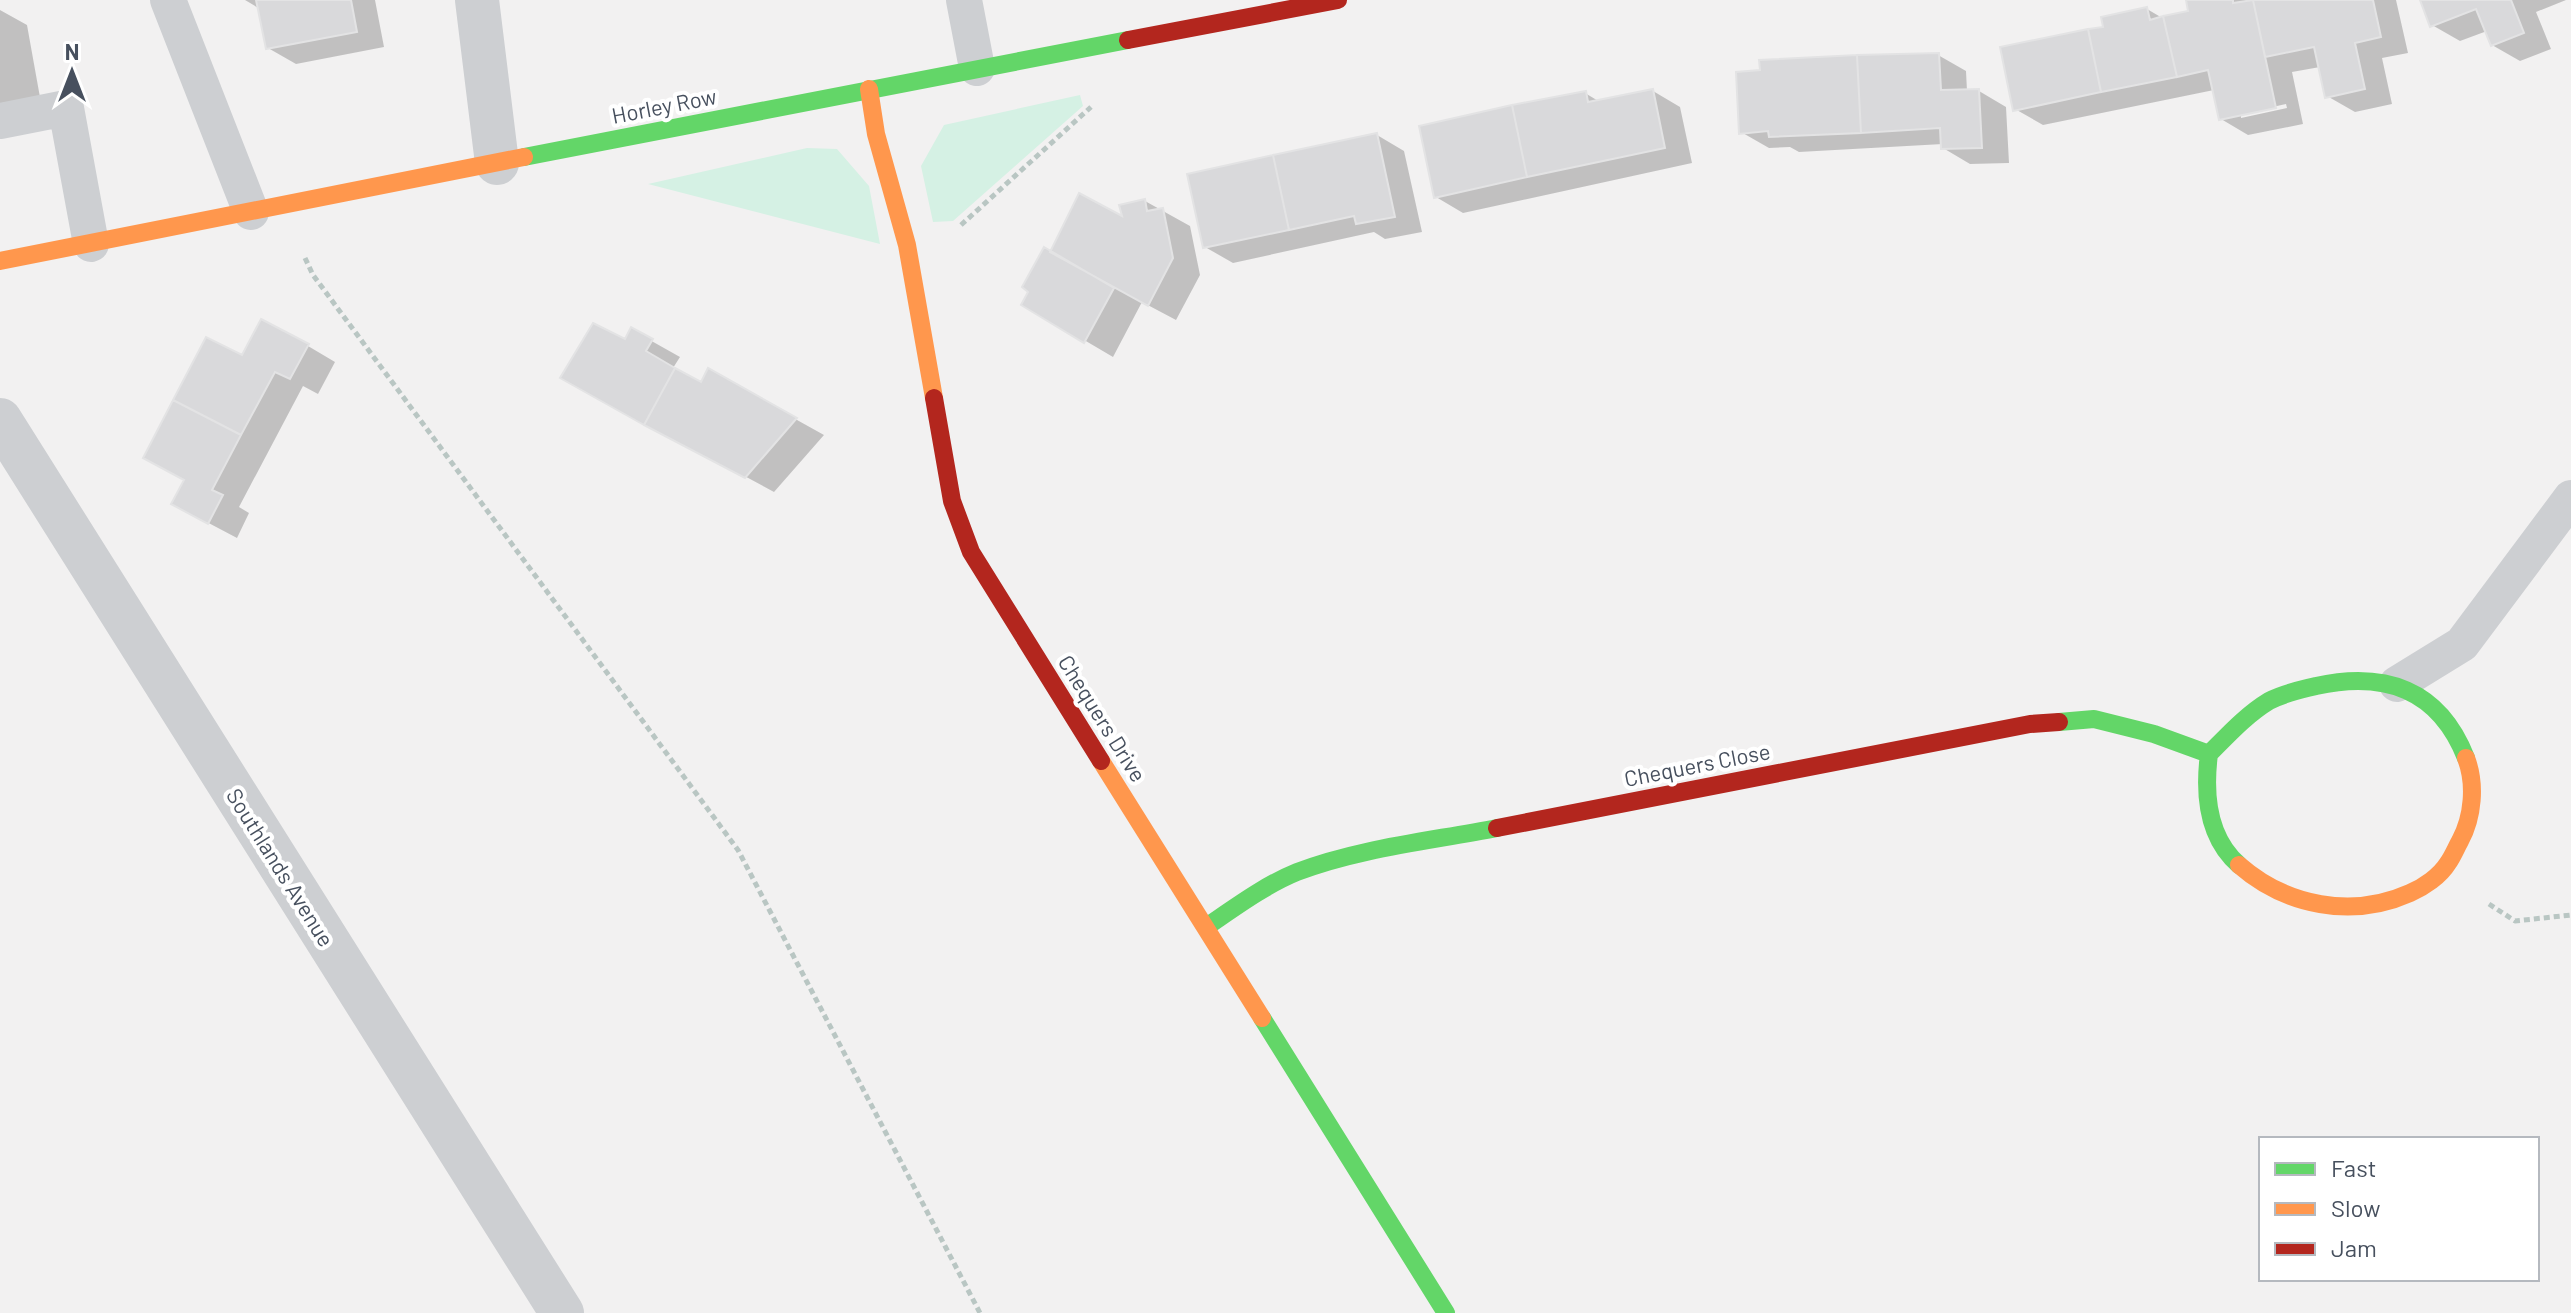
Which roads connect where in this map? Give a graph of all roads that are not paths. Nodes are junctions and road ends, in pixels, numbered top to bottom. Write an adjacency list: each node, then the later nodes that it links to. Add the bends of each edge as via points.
1 (168, 0): 9 (lane)
2 (477, 0): 8 (street)
3 (964, 0): 5 (lane)
4 (1338, 0): 5 (street, Horley Row)
5 (977, 68): 6 (street, Horley Row)
6 (869, 89): 8 (street, Horley Row); 16 (street, Chequers Drive, via 907,245 952,501 971,552)
7 (0, 121): 10 (lane, via 66,108)
8 (497, 163): 9 (street, Horley Row)
9 (266, 210): 10 (street, Horley Row)
10 (91, 244): 11 (street, Horley Row)
11 (0, 261)
12 (0, 420): 17 (street, Southlands Avenue)
13 (2571, 498): 14 (lane, via 2462,644)
14 (2397, 684): 15 (street, via 2333,681 2279,696); 15 (street, via 2438,708 2463,745 2472,777 2471,815 2458,853 2421,890 2397,899 2331,907 2292,899 2260,884 2230,857 2217,834 2204,780)
15 (2209, 754): 16 (street, Chequers Close, via 2094,719 2030,724 1348,857 1295,873)
16 (1206, 927): 18 (street, Chequers Drive)
17 (562, 1313)
18 (1446, 1313)

